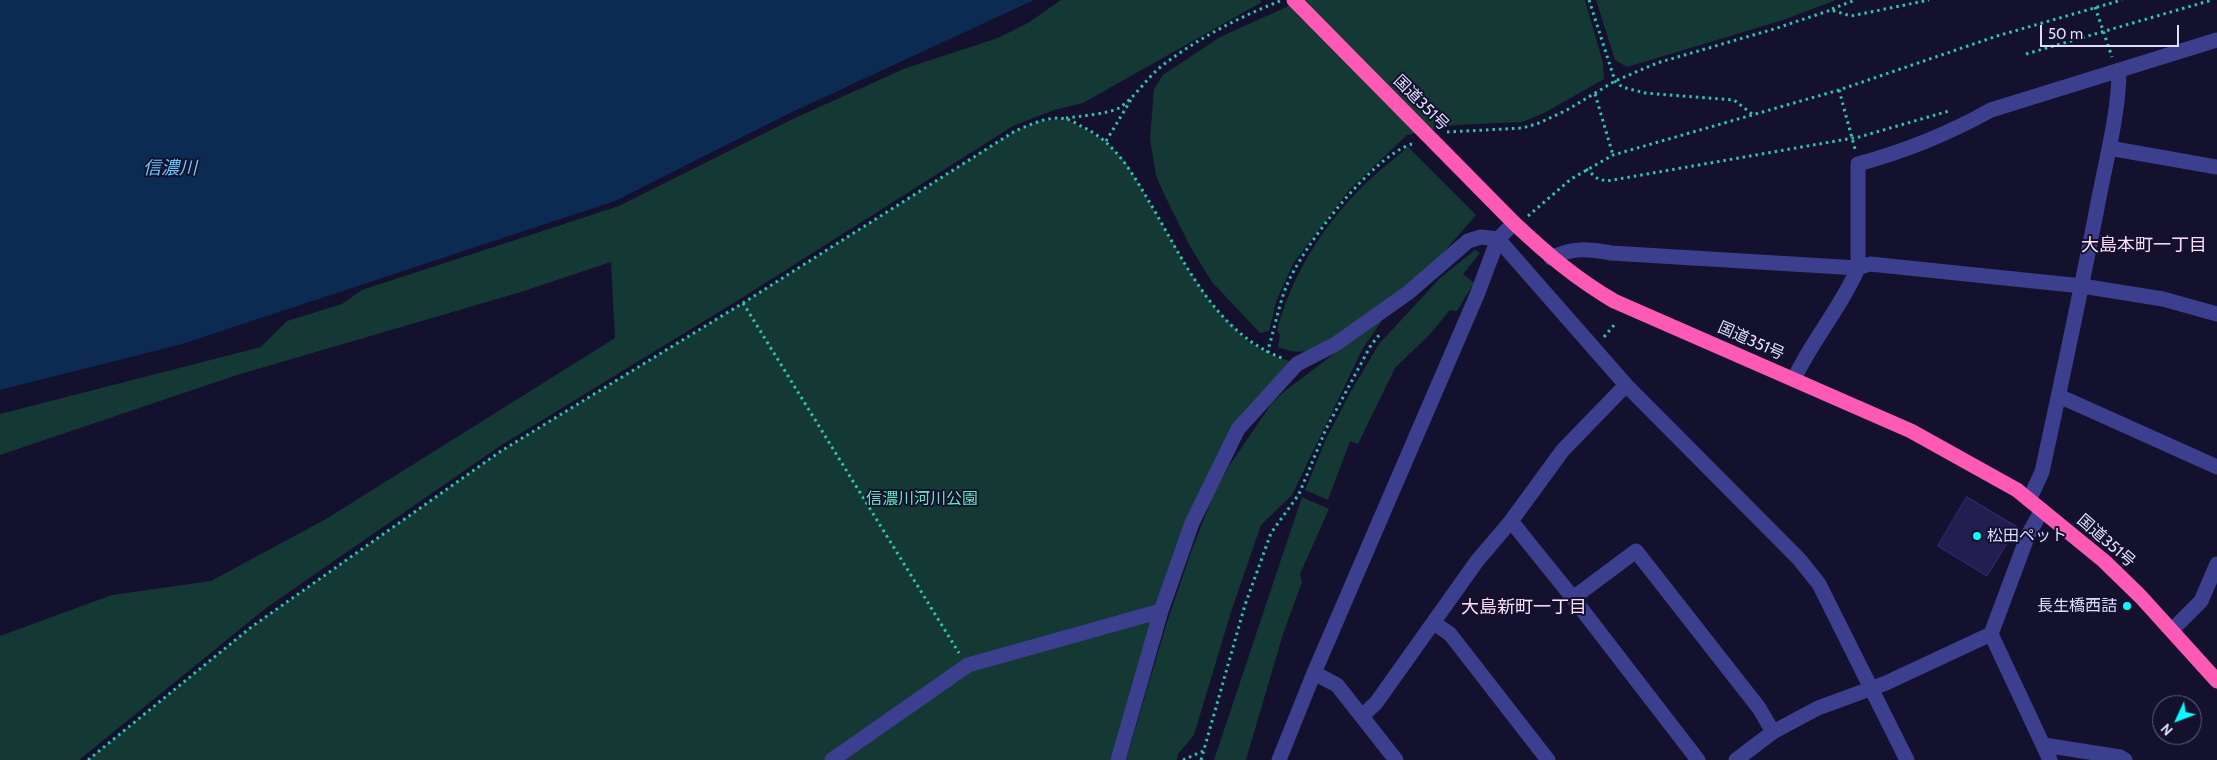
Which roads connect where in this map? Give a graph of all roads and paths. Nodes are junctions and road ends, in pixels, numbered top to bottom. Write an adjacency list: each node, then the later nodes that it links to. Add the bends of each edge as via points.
1 (1282, 0): 17 (path, via 1183,51 1161,66)
2 (1294, 0): 30 (highway, 国道351号, via 1486,193)
3 (1589, 0): 14 (path)
4 (1854, 0): 9 (path)
5 (1929, 0): 9 (path, via 1851,16)
6 (2122, 0): 8 (path)
7 (2212, 0): 10 (path)
8 (2095, 7): 10 (path); 15 (path, via 1997,36)
9 (1831, 10): 14 (path, via 1657,63)
10 (2104, 31): 12 (path); 13 (path)
11 (2217, 40): 13 (street)
12 (2026, 54)
13 (2116, 66): 25 (street, via 2119,83); 33 (street, via 1992,110 1904,151 1858,164)
14 (1614, 81): 16 (path); 19 (path, via 1622,87 1645,93 1734,100)
15 (1839, 90): 19 (path); 22 (path)
16 (1595, 94): 21 (path, via 1523,128); 27 (path)
17 (1134, 96): 20 (path, via 1117,109); 23 (path)
18 (1951, 111): 22 (path)
19 (1753, 114): 27 (path)
20 (1066, 118): 23 (path); 35 (path, via 1040,121 1015,131)
21 (1443, 134)
22 (1852, 139): 26 (path); 29 (path, via 1607,181 1598,179)
23 (1106, 140): 40 (path, via 1126,162 1188,269 1215,308 1244,338)
24 (1418, 142): 40 (path, via 1402,147 1387,159 1356,188 1317,234 1298,261 1287,286)
25 (2109, 148): 28 (street); 34 (street)
26 (1856, 152)
27 (1613, 155): 29 (path)
28 (2217, 167)
29 (1586, 169): 30 (path)
30 (1521, 220): 31 (street); 32 (highway, 国道351号)
31 (1498, 239): 41 (street, via 1481,237 1468,241 1409,292 1334,345); 43 (street); 56 (street, via 1478,295)
32 (1551, 258): 33 (street, via 1566,251 1586,249); 42 (highway, 国道351号, via 1614,300)
33 (1858, 268): 34 (street, via 1870,264); 42 (street, via 1850,288)
34 (2082, 286): 36 (street, via 2163,299); 44 (street)
35 (743, 303): 55 (path); 63 (path, via 493,457 250,628)
36 (2217, 314)
37 (1614, 325): 39 (path)
38 (1383, 331): 62 (path, via 1371,345 1326,429 1299,494 1271,533 1245,605)
39 (1603, 338)
40 (1267, 353): 41 (path)
41 (1297, 364): 51 (street, via 1238,428 1192,523)
42 (1794, 379): 46 (highway, 国道351号, via 1912,431)
43 (1626, 386): 48 (street, via 1556,459); 58 (street, via 1799,559 1819,584)
44 (2059, 396): 45 (street); 46 (street, via 2042,472)
45 (2217, 467)
46 (2029, 500): 47 (highway, 国道351号)
47 (2042, 510): 53 (highway, 国道351号, via 2104,561); 54 (street, via 2028,535)
48 (1510, 521): 50 (street); 52 (street, via 1477,561)
49 (2217, 564): 53 (street, via 2201,601)
50 (1573, 598): 60 (street, via 1636,551 1759,708); 71 (street)
51 (1161, 611): 55 (street); 65 (street)
52 (1434, 623): 59 (street, via 1376,703); 70 (street, via 1450,634)
53 (2172, 630): 57 (highway, 国道351号)
54 (1991, 634): 58 (street); 61 (street)
55 (968, 665): 64 (street)
56 (1314, 673): 59 (street, via 1337,685); 68 (street)
57 (2217, 681)
58 (1871, 687): 60 (street, via 1818,708); 73 (street)
59 (1362, 716): 69 (street)
60 (1773, 732): 72 (street)
61 (2044, 745): 74 (street); 75 (street, via 2074,748)
62 (1204, 750): 66 (path); 67 (path)
63 (88, 760)
64 (832, 760)
65 (1118, 760)
66 (1183, 760)
67 (1201, 760)
68 (1279, 760)
69 (1396, 760)
70 (1548, 760)
71 (1698, 760)
72 (1736, 760)
73 (1907, 760)
74 (2050, 760)
75 (2125, 760)

